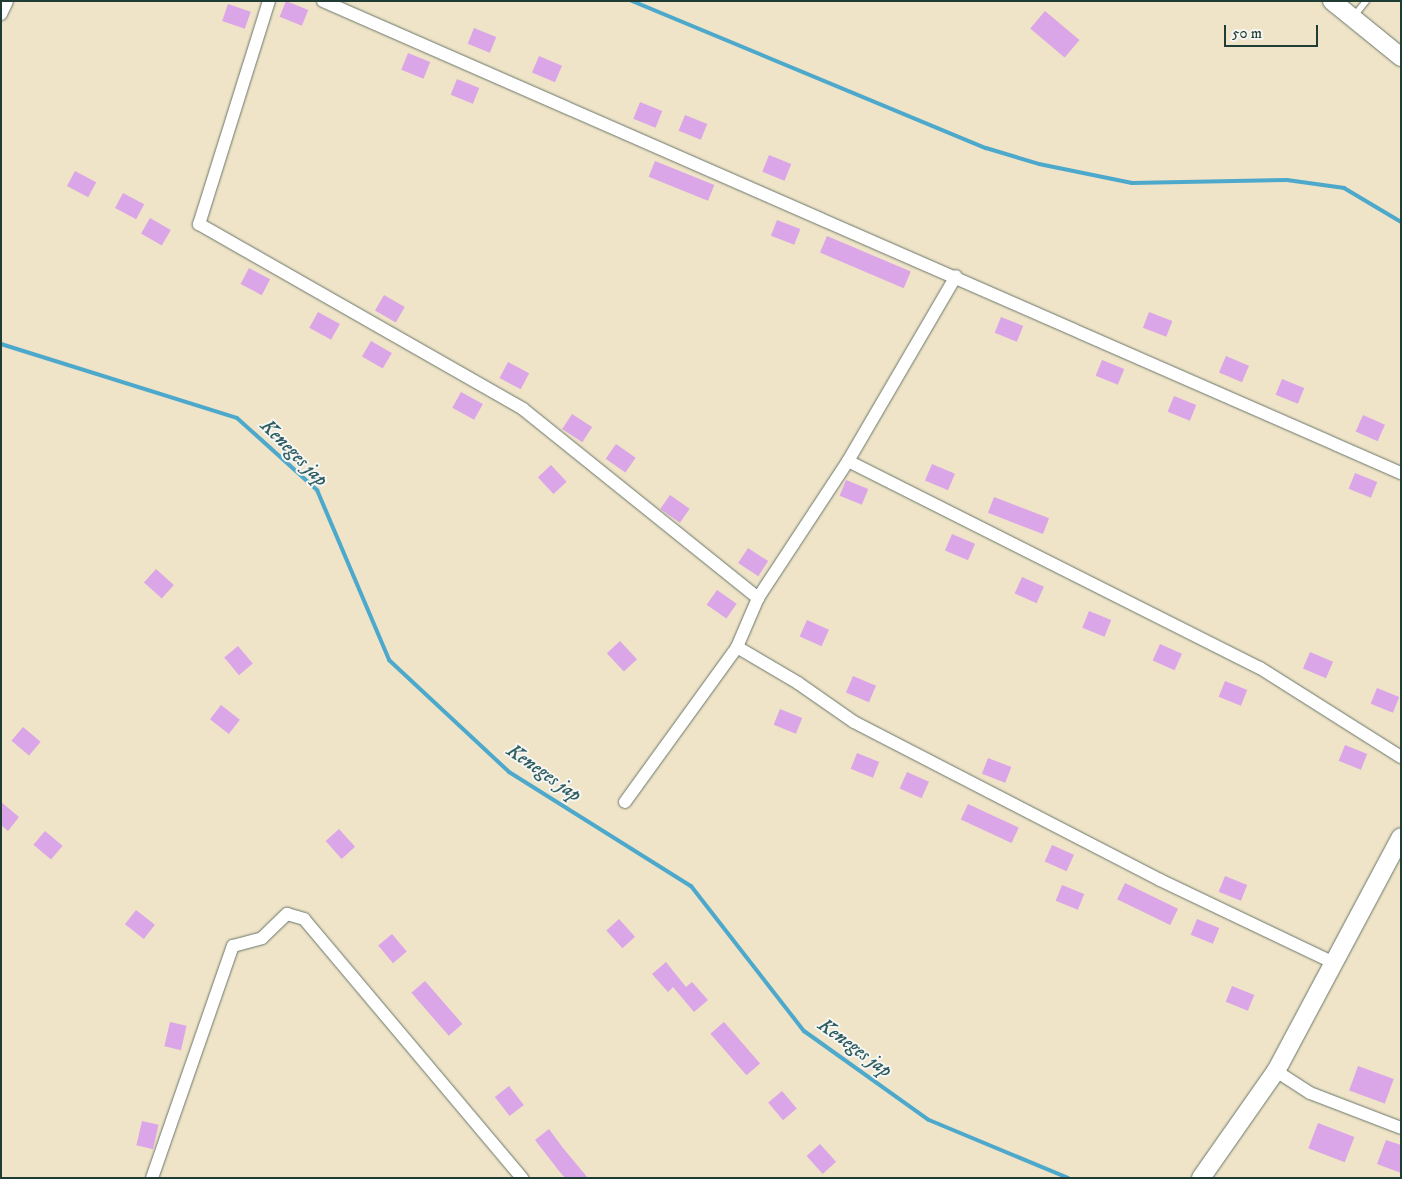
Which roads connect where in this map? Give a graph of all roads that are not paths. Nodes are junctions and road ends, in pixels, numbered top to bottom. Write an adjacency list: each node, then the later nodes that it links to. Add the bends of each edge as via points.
1 (7, 1): 6 (street)
2 (269, 1): 12 (street, via 199,224 523,409)
3 (323, 1): 9 (street)
4 (1332, 1): 7 (street)
5 (1366, 1): 7 (lane)
6 (1, 14)
7 (1352, 18): 8 (street)
8 (1401, 58)
9 (956, 276): 10 (street); 11 (street)
10 (848, 461): 12 (street); 14 (street, via 1260,668)
11 (1401, 473)
12 (758, 598): 13 (street)
13 (737, 647): 15 (street); 17 (street, via 798,683 854,722 1160,880)
14 (1401, 757)
15 (625, 802)
16 (1399, 844): 17 (street)
17 (1334, 963): 18 (street)
18 (1276, 1071): 19 (street, via 1310,1093); 22 (street)
19 (1401, 1128)
20 (152, 1178): 21 (street, via 233,946 262,938 286,914 304,919)
21 (522, 1178)
22 (1200, 1178)

